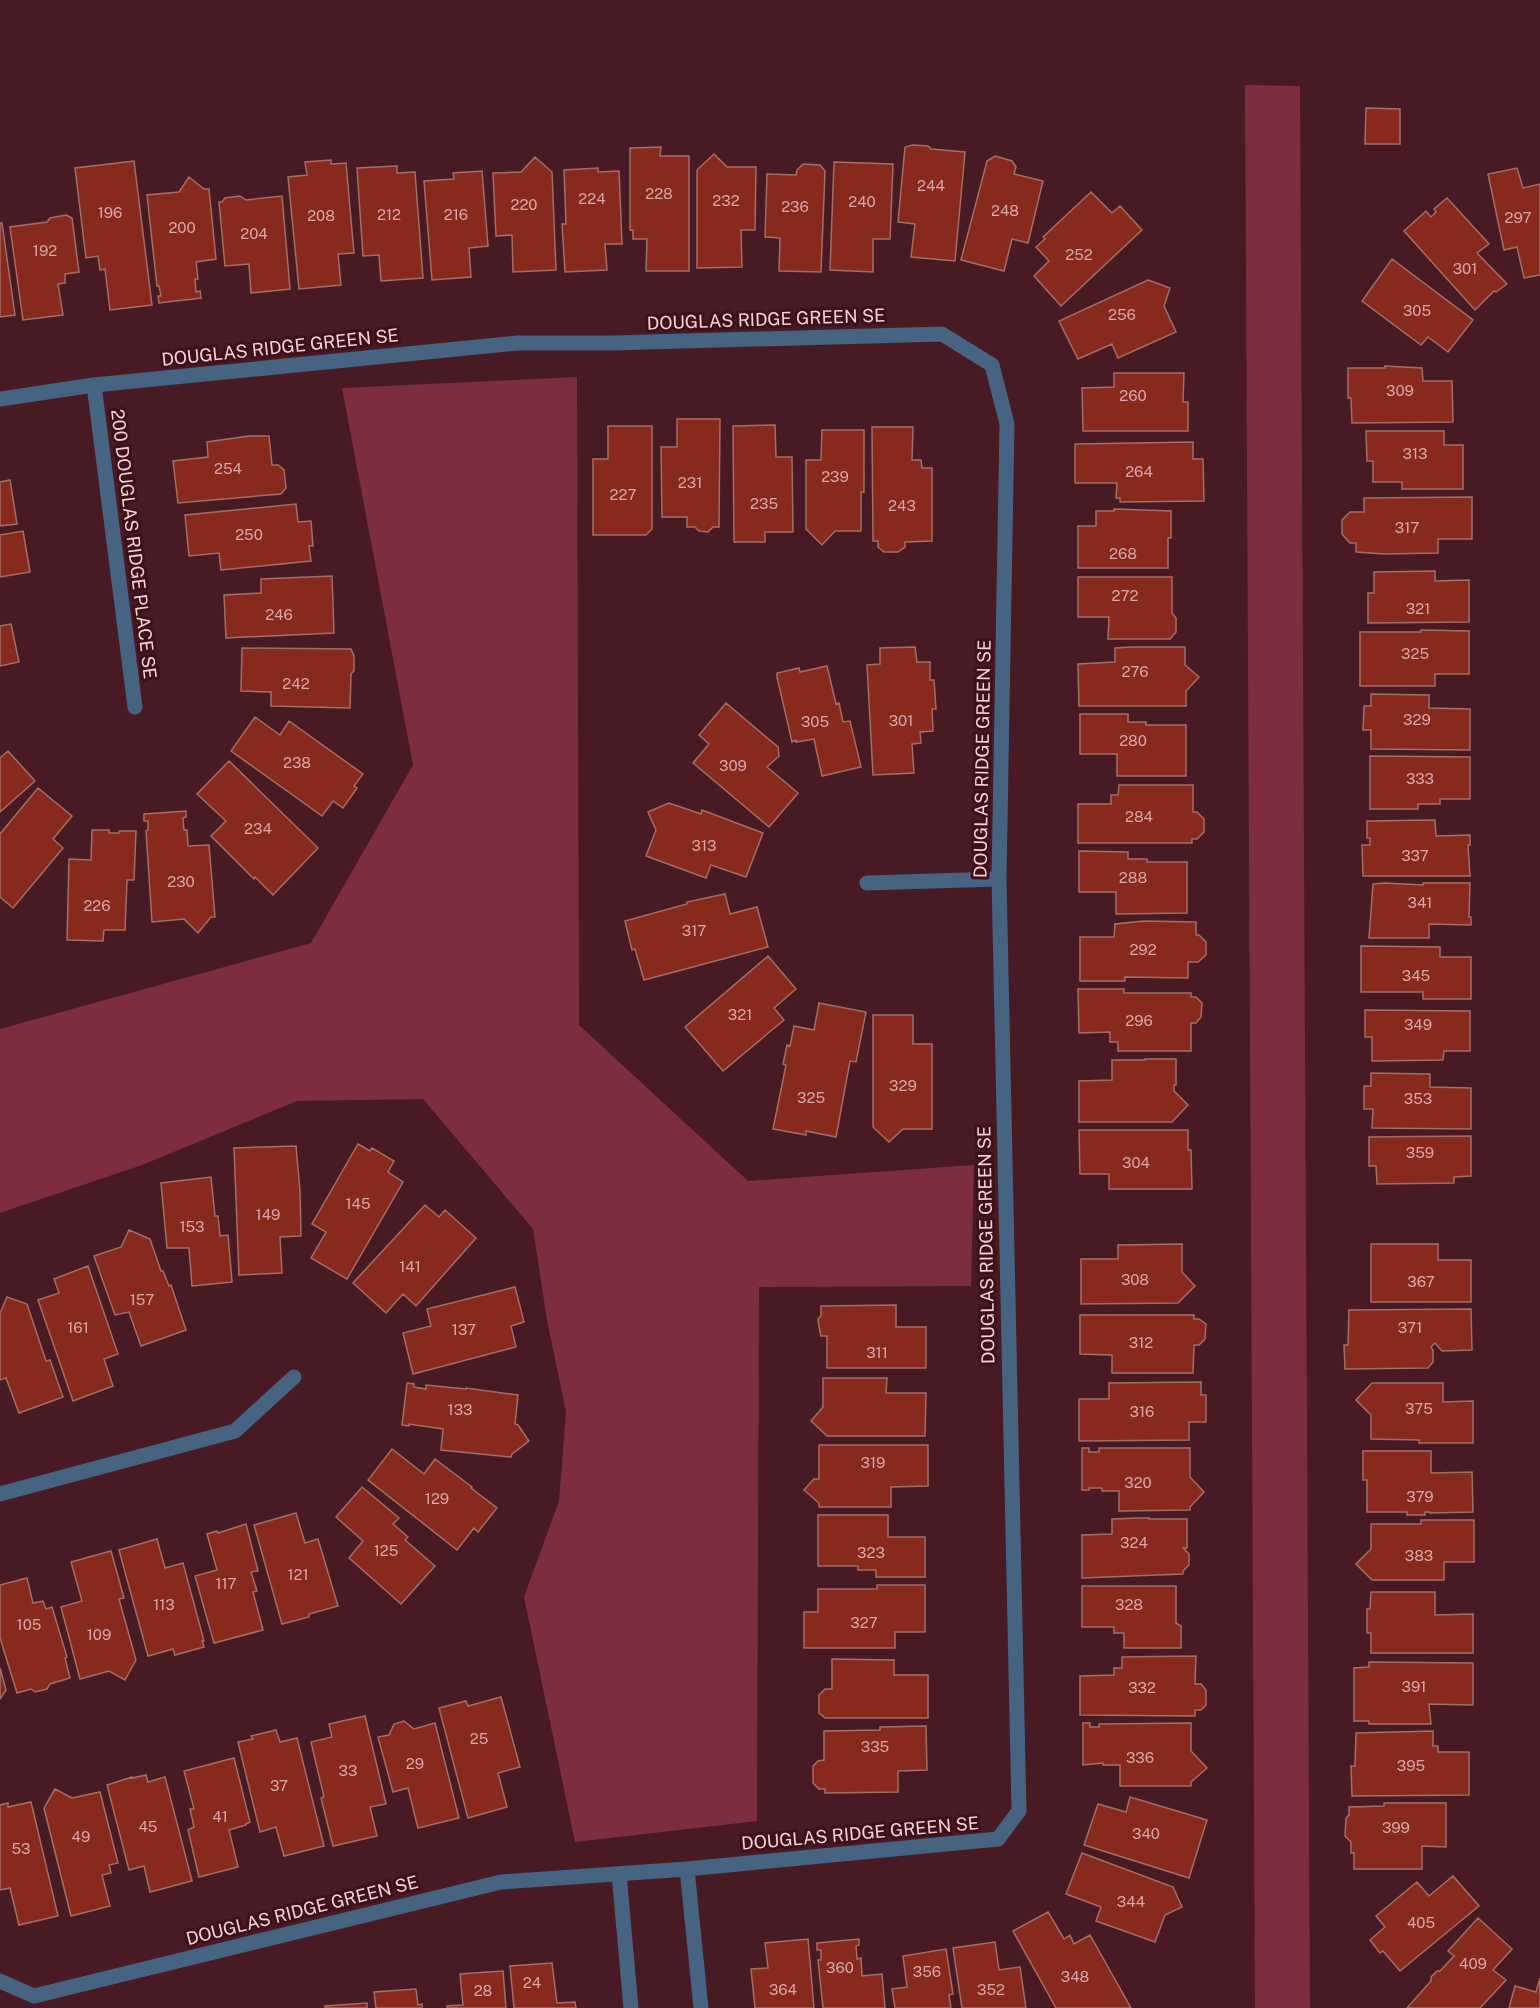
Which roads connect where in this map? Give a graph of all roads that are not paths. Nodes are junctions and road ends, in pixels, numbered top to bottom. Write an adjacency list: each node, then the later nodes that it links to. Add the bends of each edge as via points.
1 (94, 385): 2 (street, DOUGLAS RIDGE GREEN SE); 3 (street, 200 DOUGLAS RIDGE PLACE SE); 4 (street, DOUGLAS RIDGE GREEN SE, via 518,343 942,334 992,365 1007,424)
2 (0, 399)
3 (135, 707)
4 (999, 879): 5 (street); 8 (street, DOUGLAS RIDGE GREEN SE, via 1019,1811 998,1839)
5 (867, 883)
6 (294, 1377): 7 (street, via 235,1431)
7 (0, 1494)
8 (687, 1869): 9 (street, DOUGLAS RIDGE GREEN SE); 12 (street)
9 (619, 1874): 10 (street, DOUGLAS RIDGE GREEN SE, via 501,1882 34,1996); 11 (street)
10 (0, 1981)
11 (631, 2008)
12 (700, 2008)

